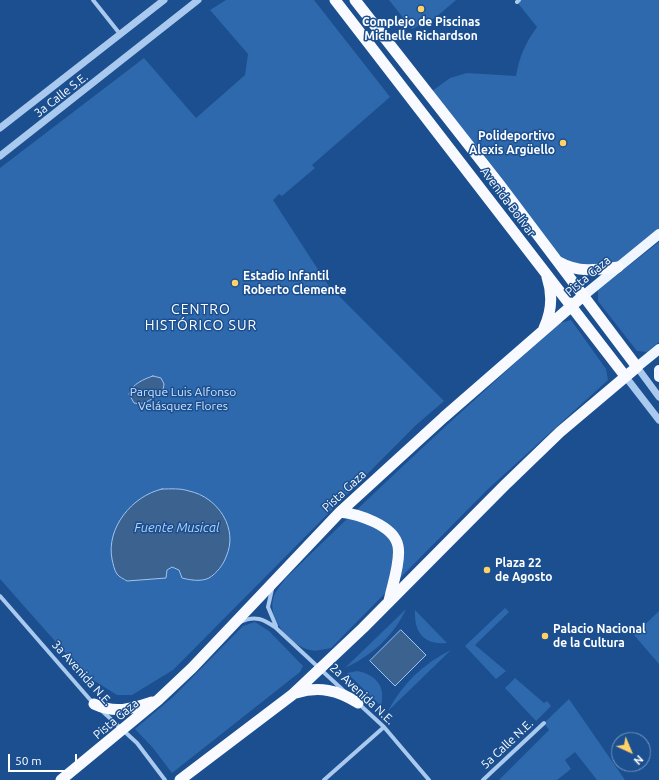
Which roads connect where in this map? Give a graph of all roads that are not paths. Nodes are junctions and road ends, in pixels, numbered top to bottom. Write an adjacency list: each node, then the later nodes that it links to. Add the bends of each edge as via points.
1 (93, 0): 6 (street)
2 (164, 0): 6 (street, 3a Calle S.E.)
3 (198, 0): 8 (street, 3a Calle S.E.)
4 (334, 0): 12 (highway, Avenida Bolívar)
5 (356, 0): 10 (highway, Avenida Bolívar)
6 (120, 34): 7 (street, 3a Calle S.E.)
7 (0, 128)
8 (0, 156)
9 (659, 234): 11 (main road, Pista Gaza)
10 (557, 261): 11 (highway, via 571,268 584,270); 13 (highway, Avenida Bolívar)
11 (618, 267): 13 (main road, Pista Gaza)
12 (546, 273): 14 (highway, Avenida Bolívar); 15 (highway, via 551,306)
13 (583, 296): 14 (highway, Pista Gaza); 17 (highway, Avenida Bolívar)
14 (571, 306): 15 (highway, Pista Gaza); 19 (highway, Avenida Bolívar)
15 (543, 331): 23 (highway, Pista Gaza, via 412,445)
16 (659, 349): 17 (main road)
17 (637, 366): 19 (highway); 21 (street, Avenida Bolívar)
18 (659, 370): 20 (main road)
19 (625, 376): 22 (street, Avenida Bolívar); 26 (highway, via 560,432)
20 (659, 377)
21 (659, 397)
22 (659, 420)
23 (340, 512): 24 (highway, Pista Gaza); 26 (highway, via 364,516 385,528 396,541 397,563)
24 (275, 579): 27 (highway, Pista Gaza); 28 (street, 2a Avenida N.E., via 268,607)
25 (0, 596): 32 (street, 3a Avenida N.E.)
26 (389, 601): 29 (highway)
27 (231, 626): 28 (street, 2a Avenida N.E., via 254,618 267,621); 31 (highway, Pista Gaza)
28 (276, 628): 29 (street, 2a Avenida N.E.)
29 (320, 669): 30 (highway); 33 (street, 2a Avenida N.E.)
30 (292, 695): 33 (highway, via 316,688 327,689); 39 (highway)
31 (158, 700): 32 (highway, via 118,711); 36 (highway, Pista Gaza)
32 (94, 704): 36 (street, 3a Avenida N.E.)
33 (358, 704): 35 (street, 2a Avenida N.E.)
34 (544, 723): 42 (street, 5a Calle N.E.)
35 (384, 727): 40 (street); 41 (street, 2a Avenida N.E.)
36 (123, 730): 37 (highway, Pista Gaza); 38 (street, 3a Avenida N.E., via 149,757)
37 (61, 780)
38 (166, 780)
39 (180, 780)
40 (324, 780)
41 (429, 780)
42 (483, 780)

